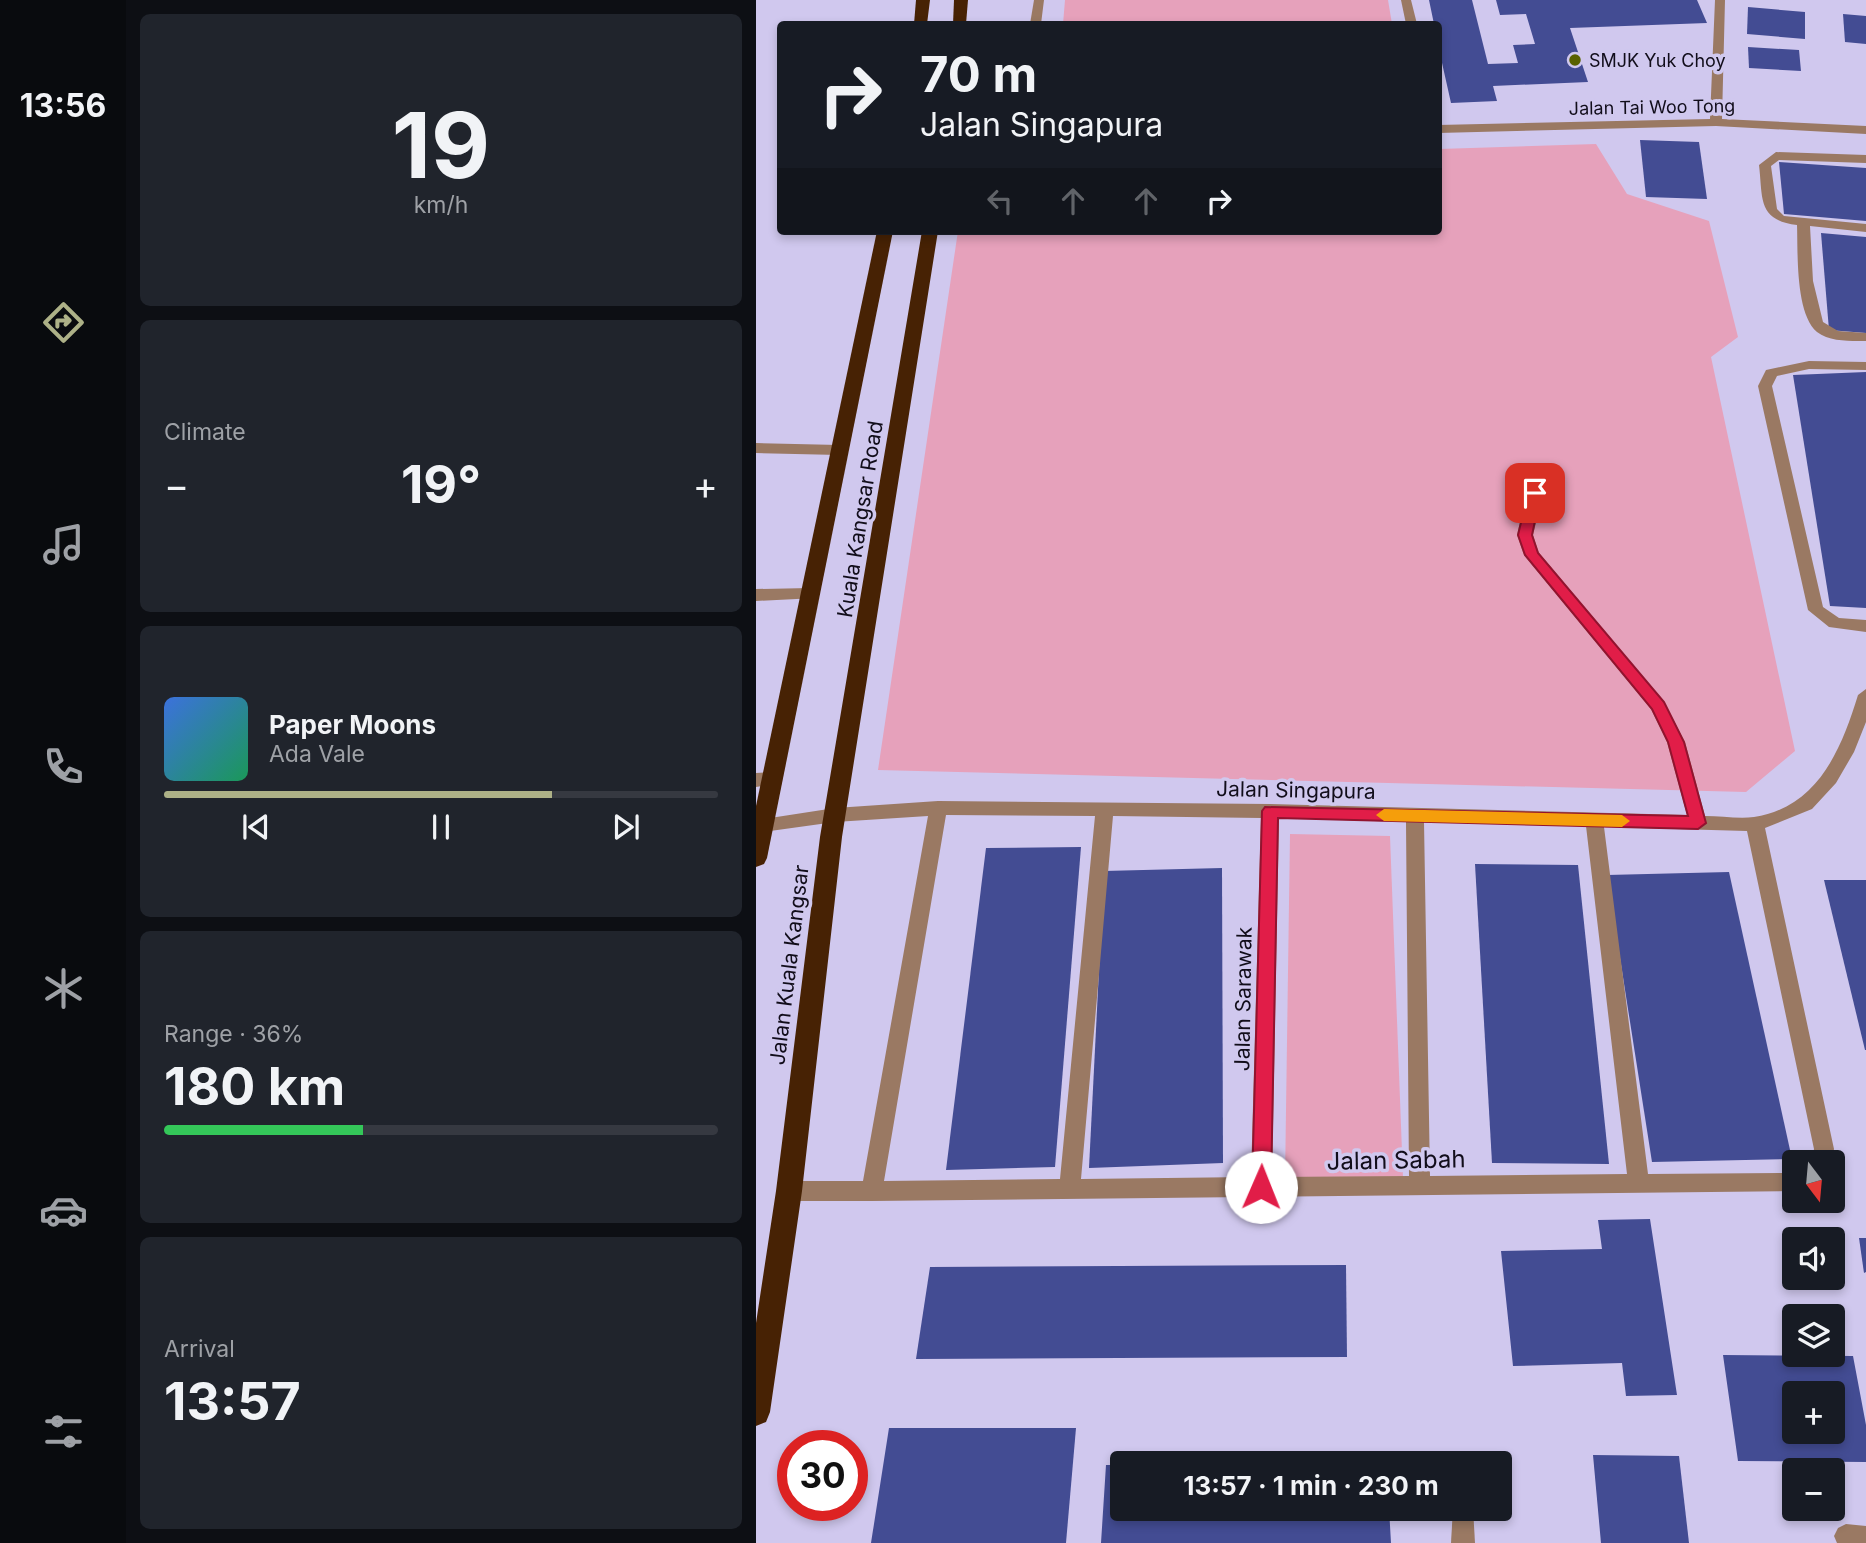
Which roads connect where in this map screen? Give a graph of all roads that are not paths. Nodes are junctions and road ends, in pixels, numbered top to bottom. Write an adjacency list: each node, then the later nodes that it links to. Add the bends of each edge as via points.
1 (923, 0): 6 (highway)
2 (961, 0): 7 (highway)
3 (1039, 0): 8 (street)
4 (1406, 0): 9 (street)
5 (1720, 0): 10 (street)
6 (922, 21)
7 (960, 21)
8 (1036, 21)
9 (1411, 21)
10 (1716, 122): 11 (street, Jalan Tai Woo Tong); 12 (street, Jalan Tai Woo Tong)
11 (1442, 129)
12 (1866, 130)
13 (1866, 159): 14 (street, via 1776,156 1765,165 1771,210 1780,219)
14 (1804, 224): 15 (street); 18 (street, via 1811,315 1821,329 1842,337)
15 (1866, 228)
16 (884, 235): 21 (highway, Kuala Kangsar Road)
17 (929, 235): 31 (highway, Kuala Kangsar Road)
18 (1866, 337)
19 (1866, 366): 25 (street, via 1808,365 1772,373 1765,386 1816,610 1835,623)
20 (756, 449): 21 (street)
21 (839, 450): 23 (highway, Kuala Kangsar Road)
22 (1535, 493): 34 (street, via 1525,535 1532,555 1658,706 1676,742)
23 (810, 594): 24 (street); 27 (highway, Kuala Kangsar Road)
24 (756, 595)
25 (1866, 626)
26 (1866, 695): 35 (street, via 1854,736 1810,802)
27 (764, 779): 36 (highway)
28 (938, 807): 29 (street, Jalan Singapura); 31 (street, Jalan Singapura); 45 (street)
29 (1105, 809): 30 (street, Jalan Singapura); 43 (street)
30 (1270, 811): 32 (street, Jalan Singapura); 42 (street, Jalan Sarawak)
31 (835, 815): 36 (street, Jalan Singapura); 44 (highway, Jalan Kuala Kangsar)
32 (1415, 816): 33 (street, Jalan Singapura); 41 (street)
33 (1594, 820): 34 (street, Jalan Singapura); 40 (street)
34 (1698, 823): 35 (street, Jalan Singapura)
35 (1755, 824): 38 (street)
36 (763, 825): 37 (highway)
37 (756, 858)
38 (1824, 1150)
39 (1782, 1182): 40 (street, Jalan Sabah)
40 (1639, 1184): 41 (street, Jalan Sabah)
41 (1420, 1186): 42 (street, Jalan Sabah)
42 (1261, 1187): 43 (street, Jalan Sabah)
43 (1070, 1189): 45 (street, Jalan Sabah)
44 (789, 1191): 45 (street, Jalan Sabah); 46 (highway, Jalan Kuala Kangsar)
45 (872, 1191)
46 (756, 1412)
47 (1463, 1521): 48 (street)
48 (1463, 1543)

